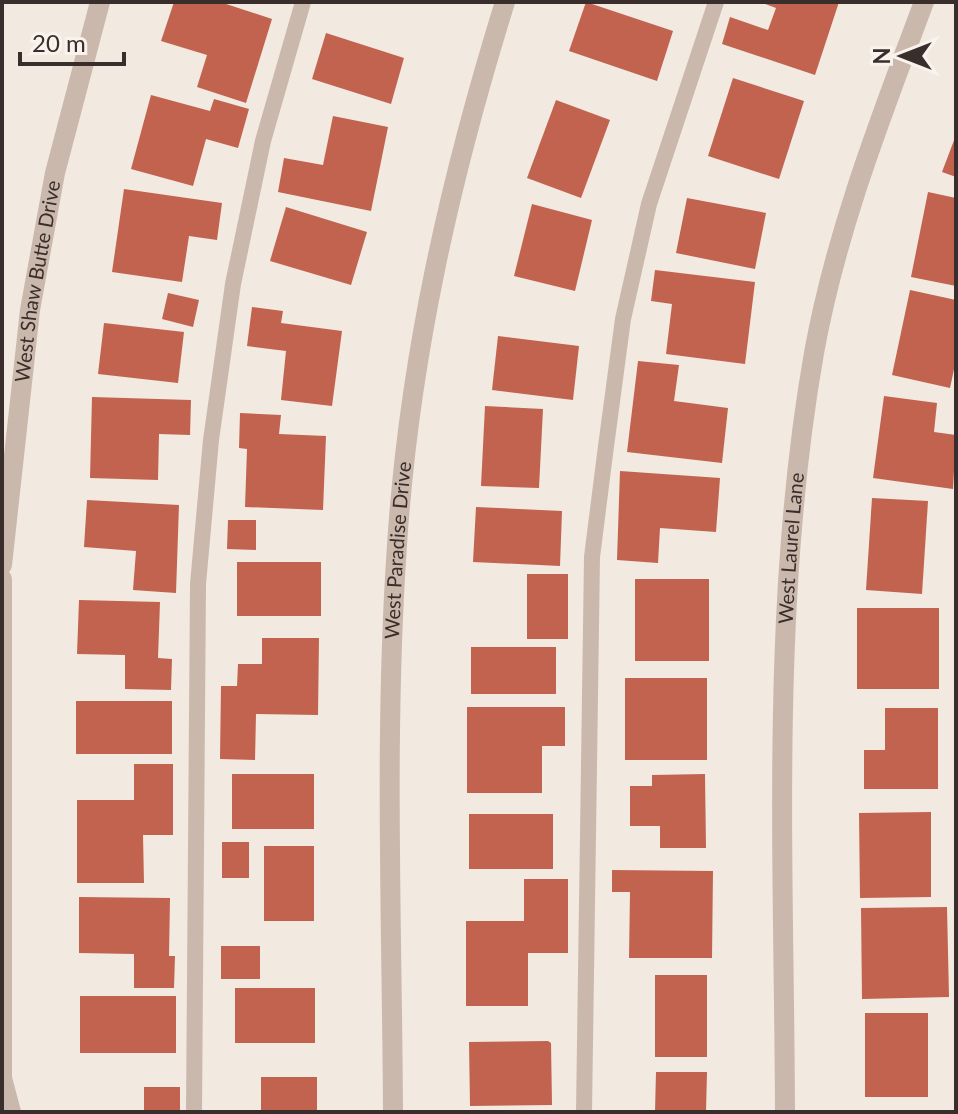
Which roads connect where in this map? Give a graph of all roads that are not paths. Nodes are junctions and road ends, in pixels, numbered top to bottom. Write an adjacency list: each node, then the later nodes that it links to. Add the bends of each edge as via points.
1 (100, 2): 6 (street, West Shaw Butte Drive, via 55,173 30,310)
2 (303, 2): 10 (lane, via 263,141 211,440 198,584)
3 (505, 2): 11 (street, West Paradise Drive, via 430,287 407,445 392,659)
4 (716, 2): 12 (lane, via 649,204 623,319 592,557)
5 (924, 2): 13 (street, West Laurel Lane, via 855,186 815,351 798,468 783,673)
6 (2, 565)
7 (2, 579): 8 (street)
8 (2, 980): 9 (street, via 2,1078)
9 (11, 1112)
10 (194, 1112)
11 (393, 1112)
12 (584, 1112)
13 (785, 1112)

